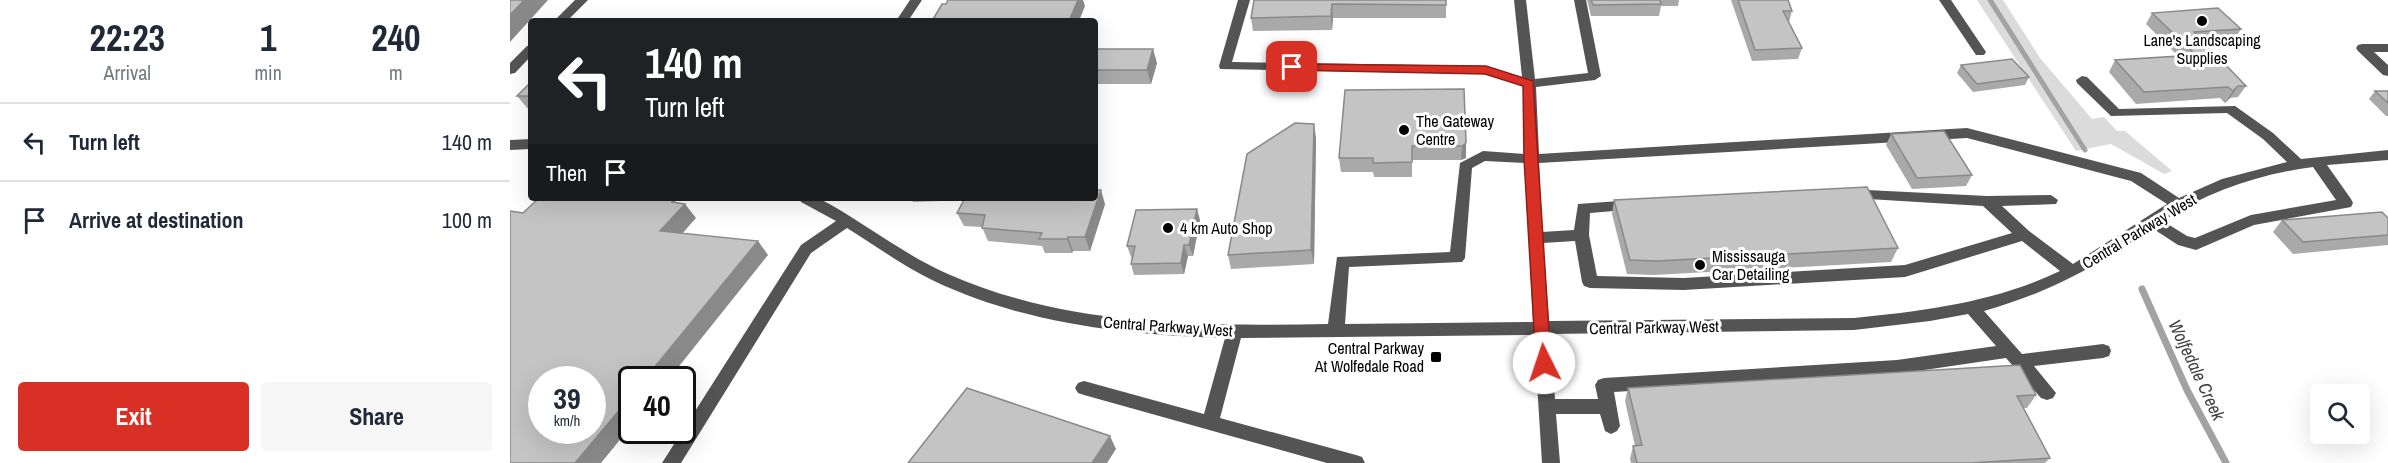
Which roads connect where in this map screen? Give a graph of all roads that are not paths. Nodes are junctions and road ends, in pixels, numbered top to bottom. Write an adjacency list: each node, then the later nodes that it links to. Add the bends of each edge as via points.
1 (582, 0): 7 (street)
2 (916, 0): 8 (street)
3 (1244, 0): 15 (street, via 1225,66 1486,70)
4 (1520, 0): 15 (street)
5 (1580, 0): 15 (street, via 1595,76)
6 (1945, 0): 11 (street)
7 (563, 18)
8 (904, 18)
9 (2388, 48): 13 (street, via 2362,48)
10 (528, 52): 12 (street)
11 (1980, 52)
12 (510, 70)
13 (2388, 72)
14 (2082, 80): 21 (street, via 2116,113 2230,109)
15 (1529, 84): 19 (street)
16 (528, 144): 17 (street)
17 (510, 145)
18 (2387, 156): 20 (street, Central Parkway West)
19 (1530, 159): 27 (street, via 1967,133 2136,177); 32 (street); 36 (street, via 1483,156 1465,166 1457,258 1342,261)
20 (2317, 162): 21 (street, Central Parkway West); 29 (street, via 2346,204 2251,220 2196,244 2183,241)
21 (2298, 164): 27 (street, Central Parkway West, via 2218,185)
22 (1839, 194): 25 (street)
23 (2050, 200): 25 (street)
24 (811, 201): 28 (street, Central Parkway West)
25 (1987, 201): 31 (street)
26 (1650, 204): 30 (street, via 1583,208)
27 (2178, 204): 29 (street, Central Parkway West)
28 (847, 221): 37 (street, Central Parkway West, via 940,278 992,298 1082,319); 46 (street, via 806,249)
29 (2152, 221): 33 (street, Central Parkway West)
30 (1581, 235): 31 (street, via 1590,282 1684,284 1905,271); 32 (street)
31 (2024, 235): 33 (street)
32 (1535, 238): 35 (street)
33 (2072, 271): 34 (street, Central Parkway West, via 2001,300)
34 (1971, 307): 35 (street, Central Parkway West, via 1903,320 1854,324); 39 (street)
35 (1541, 328): 36 (street, Central Parkway West); 42 (street)
36 (1336, 330): 37 (street, Central Parkway West)
37 (1235, 332): 44 (street)
38 (2103, 351): 39 (street)
39 (2014, 356): 41 (street); 43 (street, via 1897,368 1604,385)
40 (1084, 388): 44 (street)
41 (2047, 393)
42 (1547, 406): 43 (street); 48 (street)
43 (1609, 407): 45 (street)
44 (1210, 423): 47 (street)
45 (1611, 426)
46 (671, 463)
47 (1356, 463)
48 (1551, 463)

